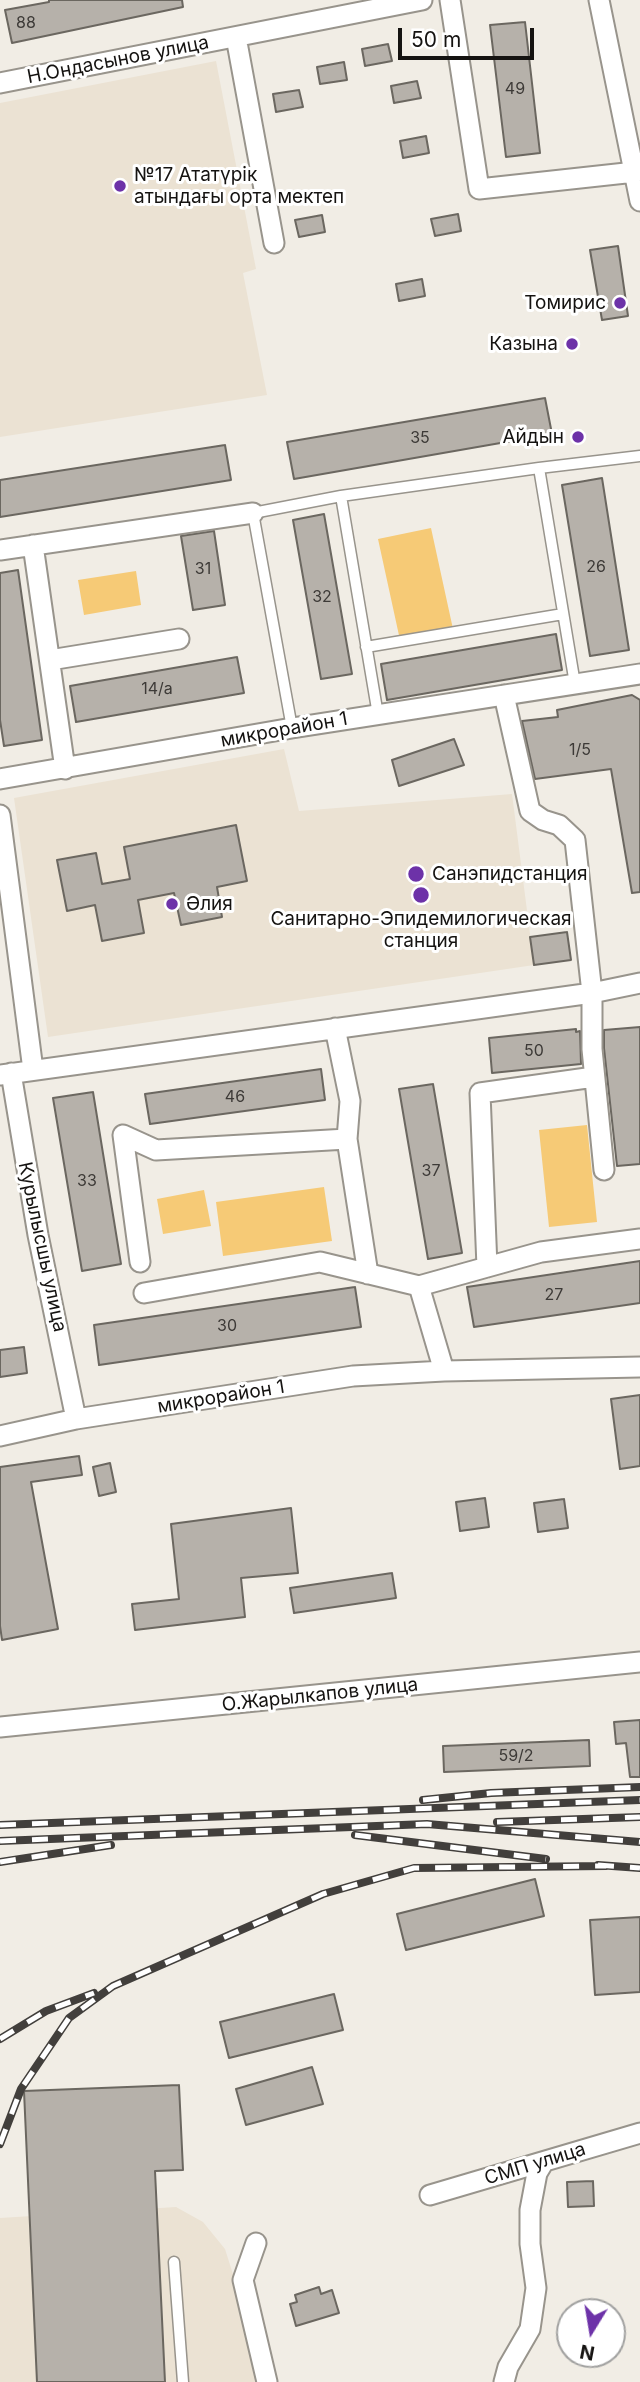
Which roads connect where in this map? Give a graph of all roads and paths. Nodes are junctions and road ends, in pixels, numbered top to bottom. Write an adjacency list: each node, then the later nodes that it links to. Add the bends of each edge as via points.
1 (422, 0): 4 (street, Н.Ондасынов улица)
2 (450, 0): 6 (street, via 479,189)
3 (599, 0): 6 (street)
4 (236, 37): 5 (street, Н.Ондасынов улица); 8 (street, Н.Ондасынов улица)
5 (0, 83)
6 (635, 172): 7 (street)
7 (640, 201)
8 (274, 243)
9 (640, 456): 10 (lane)
10 (539, 468): 11 (lane); 15 (lane)
11 (341, 496): 12 (lane); 17 (lane)
12 (253, 513): 13 (street); 23 (lane)
13 (33, 545): 14 (street); 18 (street)
14 (0, 550)
15 (563, 614): 17 (lane); 20 (lane)
16 (180, 639): 18 (street)
17 (366, 647): 22 (lane)
18 (50, 660): 24 (street)
19 (640, 674): 20 (street, микрорайон 1)
20 (575, 684): 21 (street, микрорайон 1)
21 (504, 695): 22 (street, микрорайон 1); 28 (street, via 530,811 559,825 575,841)
22 (378, 715): 23 (street, микрорайон 1)
23 (292, 728): 24 (street, микрорайон 1)
24 (65, 769): 25 (street, микрорайон 1)
25 (0, 779)
26 (0, 815): 30 (street)
27 (640, 983): 28 (street)
28 (592, 993): 29 (street); 32 (street)
29 (335, 1028): 30 (street); 33 (street, via 350,1101)
30 (33, 1070): 31 (street)
31 (5, 1074): 43 (street, Курылысшы улица)
32 (594, 1077): 34 (street); 37 (street, via 480,1093)
33 (347, 1139): 36 (street, via 156,1150 123,1135); 38 (street)
34 (604, 1170)
35 (640, 1239): 37 (street, via 541,1252)
36 (140, 1262)
37 (487, 1267): 39 (street)
38 (368, 1274): 39 (street); 40 (street, via 320,1262)
39 (419, 1286): 42 (street)
40 (144, 1293)
41 (640, 1367): 42 (street, микрорайон 1)
42 (444, 1371): 43 (street, микрорайон 1, via 353,1376)
43 (76, 1419): 44 (street, микрорайон 1)
44 (0, 1436)
45 (640, 1662): 46 (street, О.Жарылкапов улица)
46 (0, 1727)
47 (640, 2133): 48 (street, СМП улица)
48 (543, 2163): 49 (street, СМП улица); 54 (street, via 530,2210 536,2288 530,2329)
49 (430, 2195)
50 (256, 2243): 53 (street, via 243,2280)
51 (174, 2262): 52 (lane)
52 (183, 2382)
53 (267, 2382)
54 (504, 2382)

